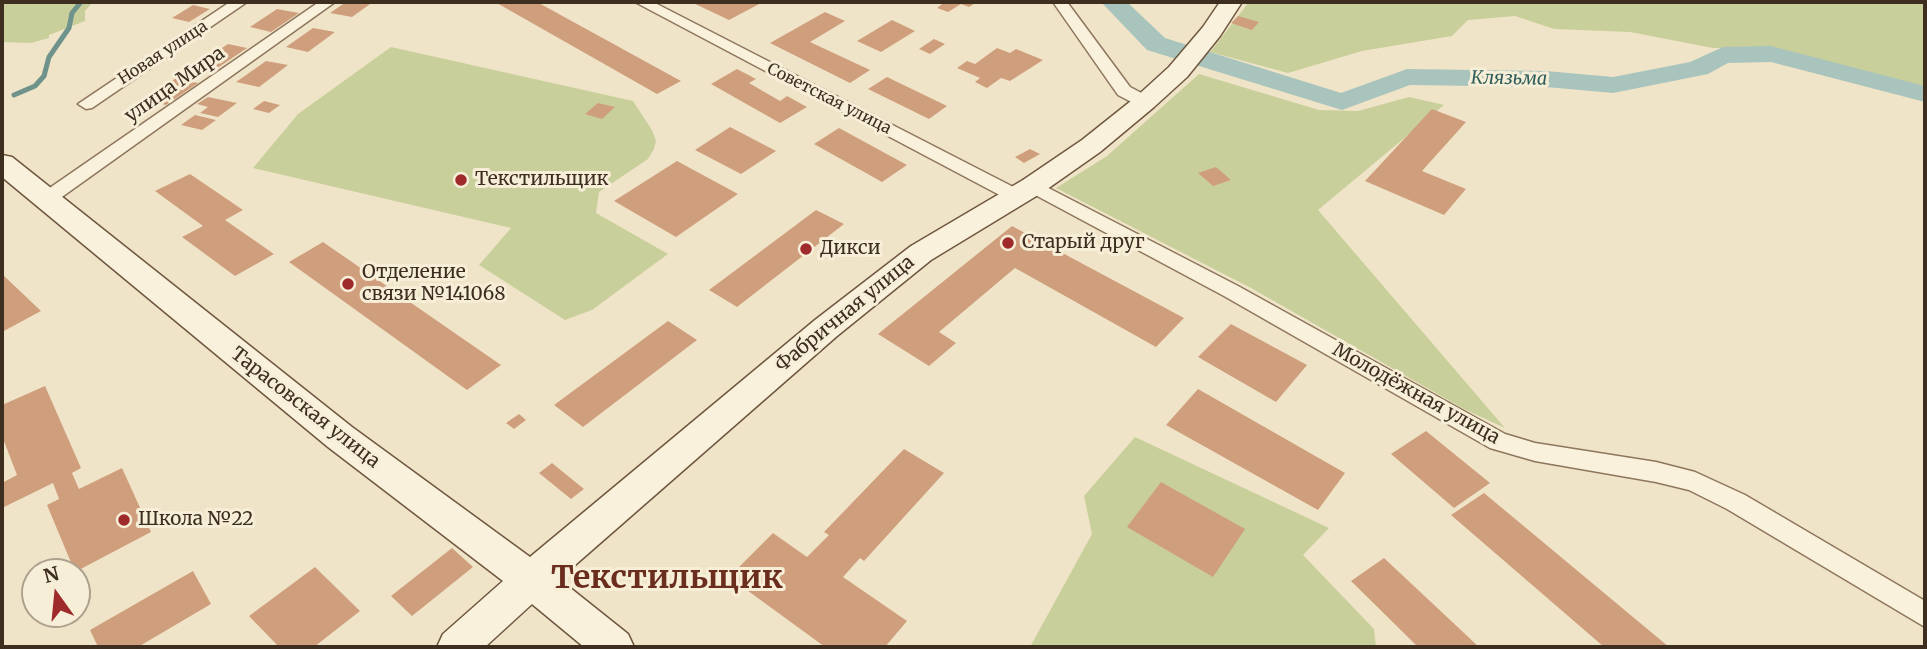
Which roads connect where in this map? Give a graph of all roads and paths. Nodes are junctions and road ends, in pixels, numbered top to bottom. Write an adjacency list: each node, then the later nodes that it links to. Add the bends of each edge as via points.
1 (240, 2): 7 (street, Новая улица)
2 (328, 2): 10 (street, улица Мира)
3 (642, 2): 9 (street, Советская улица)
4 (1060, 2): 6 (street, via 1124,91)
5 (1231, 2): 6 (street, Фабричная улица, via 1178,72)
6 (1146, 102): 9 (street, Фабричная улица)
7 (86, 104)
8 (2, 163): 10 (street, Тарасовская улица)
9 (1025, 191): 11 (street, Фабричная улица, via 921,253 826,328); 12 (street, Молодёжная улица, via 1231,291 1498,441 1695,482)
10 (45, 200): 11 (street, Тарасовская улица, via 340,437)
11 (531, 580): 13 (street, Фабричная улица); 14 (street, Тарасовская улица)
12 (1925, 615)
13 (457, 647)
14 (614, 647)

